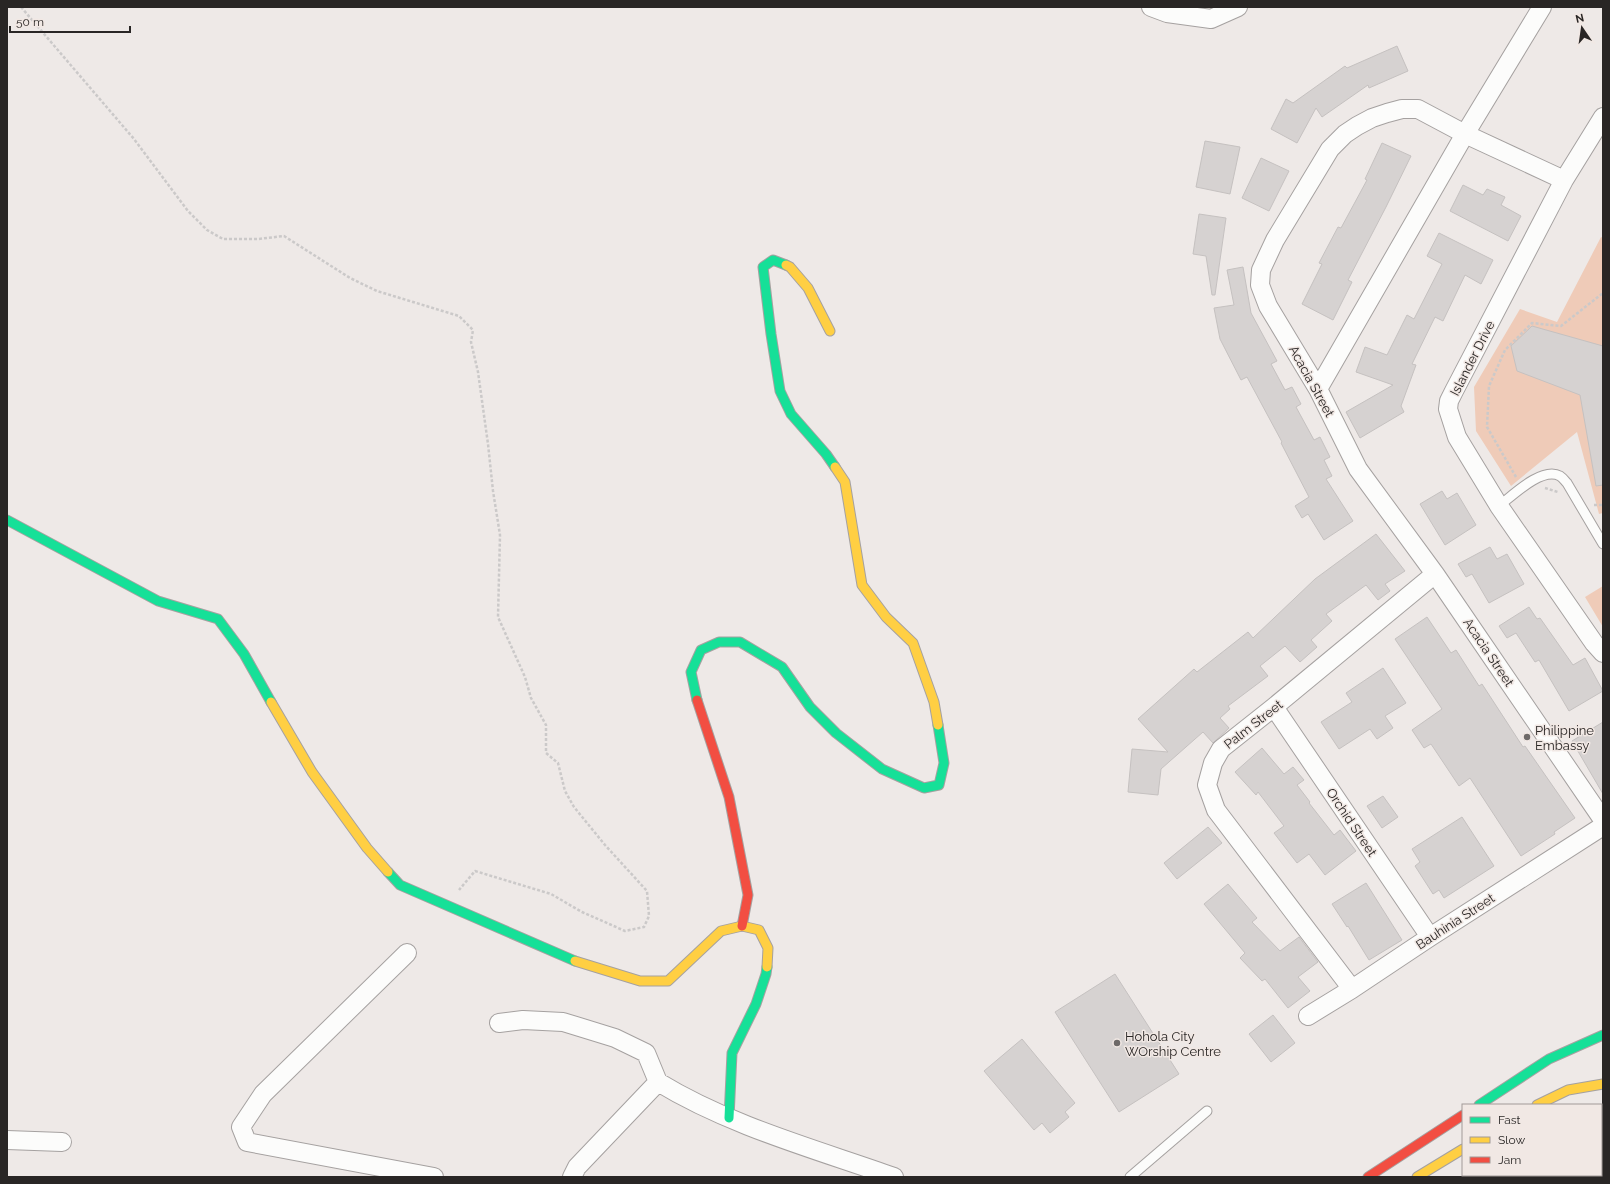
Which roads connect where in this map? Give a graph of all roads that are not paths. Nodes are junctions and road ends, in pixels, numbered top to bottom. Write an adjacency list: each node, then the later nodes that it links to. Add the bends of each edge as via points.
1 (1151, 7): 2 (street, via 1168,13 1211,19)
2 (1238, 7)
3 (1542, 7): 5 (street)
4 (1603, 117): 6 (street, Islander Drive)
5 (1465, 134): 6 (street, Acacia Street); 8 (street); 8 (street, Acacia Street, via 1418,109 1402,109 1387,113 1357,126 1330,149 1275,240 1261,270 1260,285 1268,306)
6 (1564, 180): 9 (street, Islander Drive, via 1448,409 1457,437)
7 (830, 331): 17 (street, via 808,288 790,267 773,260 763,267 780,391 790,414 826,454 845,482 862,586 886,617 913,643 934,702 944,763 939,785 924,788 882,769 836,733 810,707 782,667 740,642 719,642 702,650 691,672 698,703 716,751 729,797 748,895)
8 (1318, 389): 12 (street, Acacia Street, via 1358,469)
9 (1499, 506): 11 (lane, via 1532,481 1548,474 1560,476 1570,487); 13 (street, Islander Drive)
10 (7, 520): 17 (street, via 158,601 218,619 244,654 312,772 367,848 400,885 566,958 640,981 668,980 721,931)
11 (1603, 544)
12 (1435, 574): 14 (street, Palm Street); 15 (street, Acacia Street)
13 (1603, 653)
14 (1274, 708): 18 (street, Orchid Street); 20 (street, Palm Street, via 1221,749 1213,763 1207,785 1216,810)
15 (1603, 820)
16 (1603, 826): 18 (street, Bauhinia Street)
17 (742, 926): 30 (street, via 759,930 768,948 767,967 756,1004 732,1053)
18 (1430, 937): 20 (street, Bauhinia Street)
19 (407, 953): 34 (street, via 263,1094 241,1127 247,1142)
20 (1352, 989): 21 (street, Bauhinia Street)
21 (1308, 1016)
22 (499, 1023): 24 (street, via 523,1020 563,1022 615,1038 646,1053)
23 (1603, 1035): 26 (street, via 1549,1059)
24 (658, 1082): 30 (street); 35 (street, via 577,1167)
25 (1603, 1084): 27 (street, via 1568,1090)
26 (1481, 1104)
27 (1539, 1104)
28 (1207, 1111): 37 (lane)
29 (1462, 1116): 38 (street)
30 (729, 1118): 36 (street)
31 (7, 1140): 32 (street)
32 (62, 1142)
33 (1462, 1150): 39 (street)
34 (434, 1177)
35 (572, 1177)
36 (894, 1177)
37 (1130, 1177)
38 (1368, 1177)
39 (1417, 1177)

